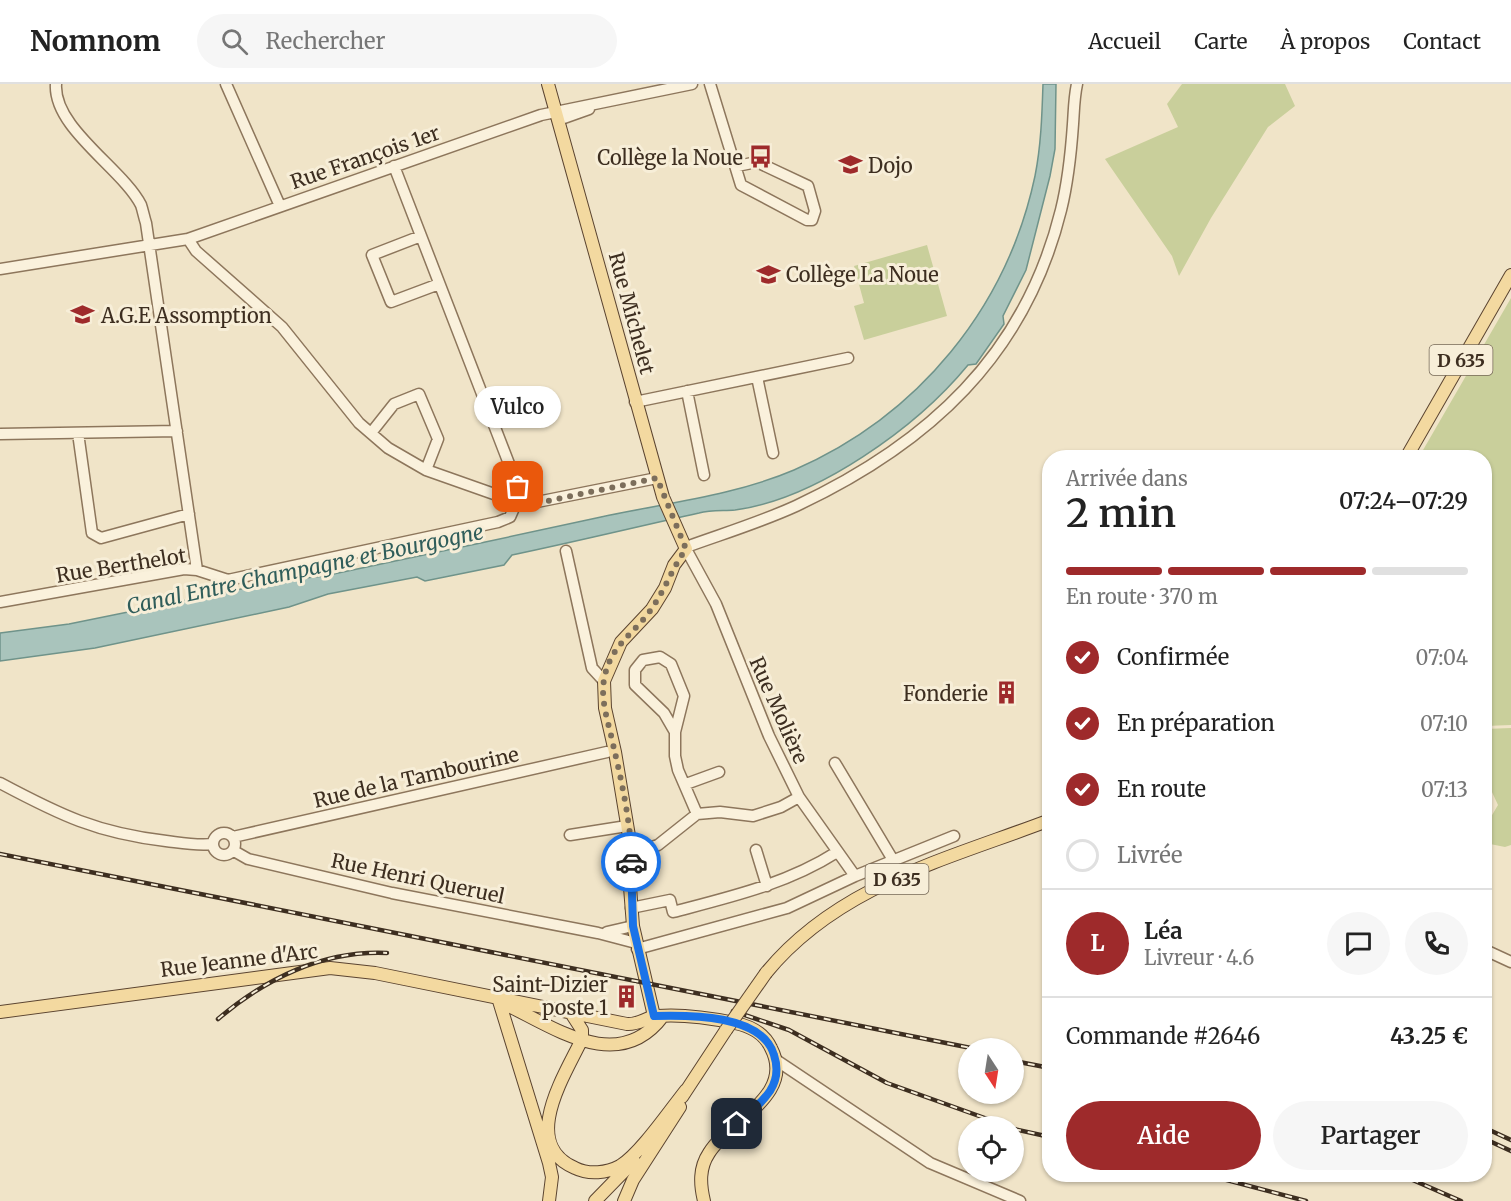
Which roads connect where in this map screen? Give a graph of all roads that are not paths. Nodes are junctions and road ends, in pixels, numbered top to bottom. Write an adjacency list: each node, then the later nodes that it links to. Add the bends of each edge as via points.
1 (56, 84): 13 (street, via 56,94 73,128 140,205)
2 (226, 84): 10 (street)
3 (548, 84): 7 (main road, Rue Michelet)
4 (692, 84): 7 (street, Rue François 1er)
5 (710, 84): 9 (street)
6 (1077, 84): 32 (street, via 1070,164 1050,249 1022,316 979,375 928,425 872,466 795,507)
7 (556, 115): 8 (street, Rue François 1er); 20 (main road, Rue Michelet)
8 (394, 166): 10 (street, Rue François 1er); 11 (street)
9 (737, 166): 9 (street, via 741,185 812,220 808,186 757,162)
10 (280, 206): 12 (street, Rue François 1er)
11 (421, 236): 16 (street); 16 (street, via 372,255 391,302)
12 (188, 238): 13 (street, Rue François 1er); 23 (street, via 196,251 282,327)
13 (151, 245): 14 (street); 21 (street)
14 (0, 269)
15 (1511, 275): 25 (main road, D 635)
16 (439, 284): 30 (street, via 518,487)
17 (848, 358): 18 (street)
18 (757, 377): 19 (street); 26 (street)
19 (687, 391): 20 (street); 28 (street)
20 (635, 402): 29 (main road, Rue Michelet)
21 (177, 431): 22 (street); 31 (street)
22 (78, 433): 24 (street); 31 (street, via 92,533 101,538)
23 (371, 433): 27 (street, via 393,452); 27 (street, via 394,404 419,394 438,439)
24 (0, 434)
25 (1411, 450)
26 (773, 453)
27 (426, 470): 30 (street)
28 (704, 475)
29 (657, 478): 30 (street, via 543,502); 32 (main road, Rue Michelet)
30 (518, 499): 34 (street, Rue Berthelot, via 504,521 228,580)
31 (189, 514): 34 (street)
32 (686, 549): 36 (main road, via 652,609 621,642); 43 (street, Rue Molière, via 716,604 769,736)
33 (566, 551): 36 (street, via 592,668)
34 (197, 570): 35 (street, Rue Berthelot, via 184,569)
35 (0, 602)
36 (604, 681): 46 (main road, via 605,708)
37 (675, 732): 37 (street, via 664,713 635,685 634,670 649,657 660,657 671,664 684,696); 42 (street, via 675,756)
38 (607, 752): 49 (street, Rue de la Tambourine)
39 (835, 763): 55 (street)
40 (719, 772): 42 (street)
41 (0, 783): 50 (street, via 85,825 133,837)
42 (686, 784): 44 (street)
43 (799, 797): 44 (street, via 753,816); 53 (street, Rue Molière)
44 (697, 814): 54 (street, via 658,844)
45 (1042, 823): 74 (main road, D 635, bridge, via 854,898 808,930 766,973)
46 (627, 826): 47 (street); 54 (main road)
47 (570, 835)
48 (954, 836): 55 (street)
49 (233, 837): 50 (street, via 220,833); 52 (street)
50 (213, 844): 52 (street, via 221,855)
51 (756, 850): 57 (street)
52 (234, 851): 60 (street, Rue Henri Queruel, via 248,859 392,893)
53 (837, 852): 56 (street, Rue Molière); 57 (street)
54 (632, 854): 58 (main road)
55 (893, 860): 56 (street)
56 (855, 876): 61 (street, via 787,908)
57 (768, 886): 58 (street, via 673,912 670,900)
58 (631, 908): 59 (main road)
59 (633, 926): 60 (street, Rue Henri Queruel); 61 (main road)
60 (598, 933): 61 (street, Rue Henri Queruel)
61 (636, 946): 70 (main road)
62 (1492, 953): 63 (street)
63 (1511, 962)
64 (482, 994): 65 (main road, Rue Jeanne d'Arc); 66 (main road, Rue Jeanne d'Arc); 67 (main road, Rue Jeanne d'Arc, via 330,968)
65 (499, 1001): 69 (main road, Rue Jeanne d'Arc); 71 (main road)
66 (546, 1007): 68 (main road, Rue Jeanne d'Arc); 69 (main road)
67 (0, 1012)
68 (571, 1012): 70 (main road, Rue Jeanne d'Arc, via 632,1025); 72 (main road, via 582,1030)
69 (524, 1013): 71 (main road); 72 (main road, Rue Jeanne d'Arc)
70 (659, 1016): 72 (main road, Rue Jeanne d'Arc, via 648,1031 622,1044 604,1046); 73 (main road, via 700,1017 746,1026 763,1036)
71 (508, 1032): 78 (main road)
72 (582, 1040): 79 (main road)
73 (776, 1060): 75 (main road); 76 (street)
74 (702, 1067): 77 (main road, D 635); 82 (main road)
75 (776, 1075): 76 (street); 83 (main road, via 764,1099 708,1154 700,1180)
76 (802, 1080): 84 (street, via 930,1163)
77 (686, 1090): 79 (main road, via 631,1157 619,1167 601,1172 575,1168 554,1149 548,1128); 81 (main road, D 635, via 629,1168)
78 (528, 1096): 79 (main road, via 543,1100); 80 (main road, via 551,1170)
79 (554, 1097)
80 (549, 1201)
81 (594, 1201)
82 (624, 1201)
83 (704, 1201)
84 (1020, 1201)

